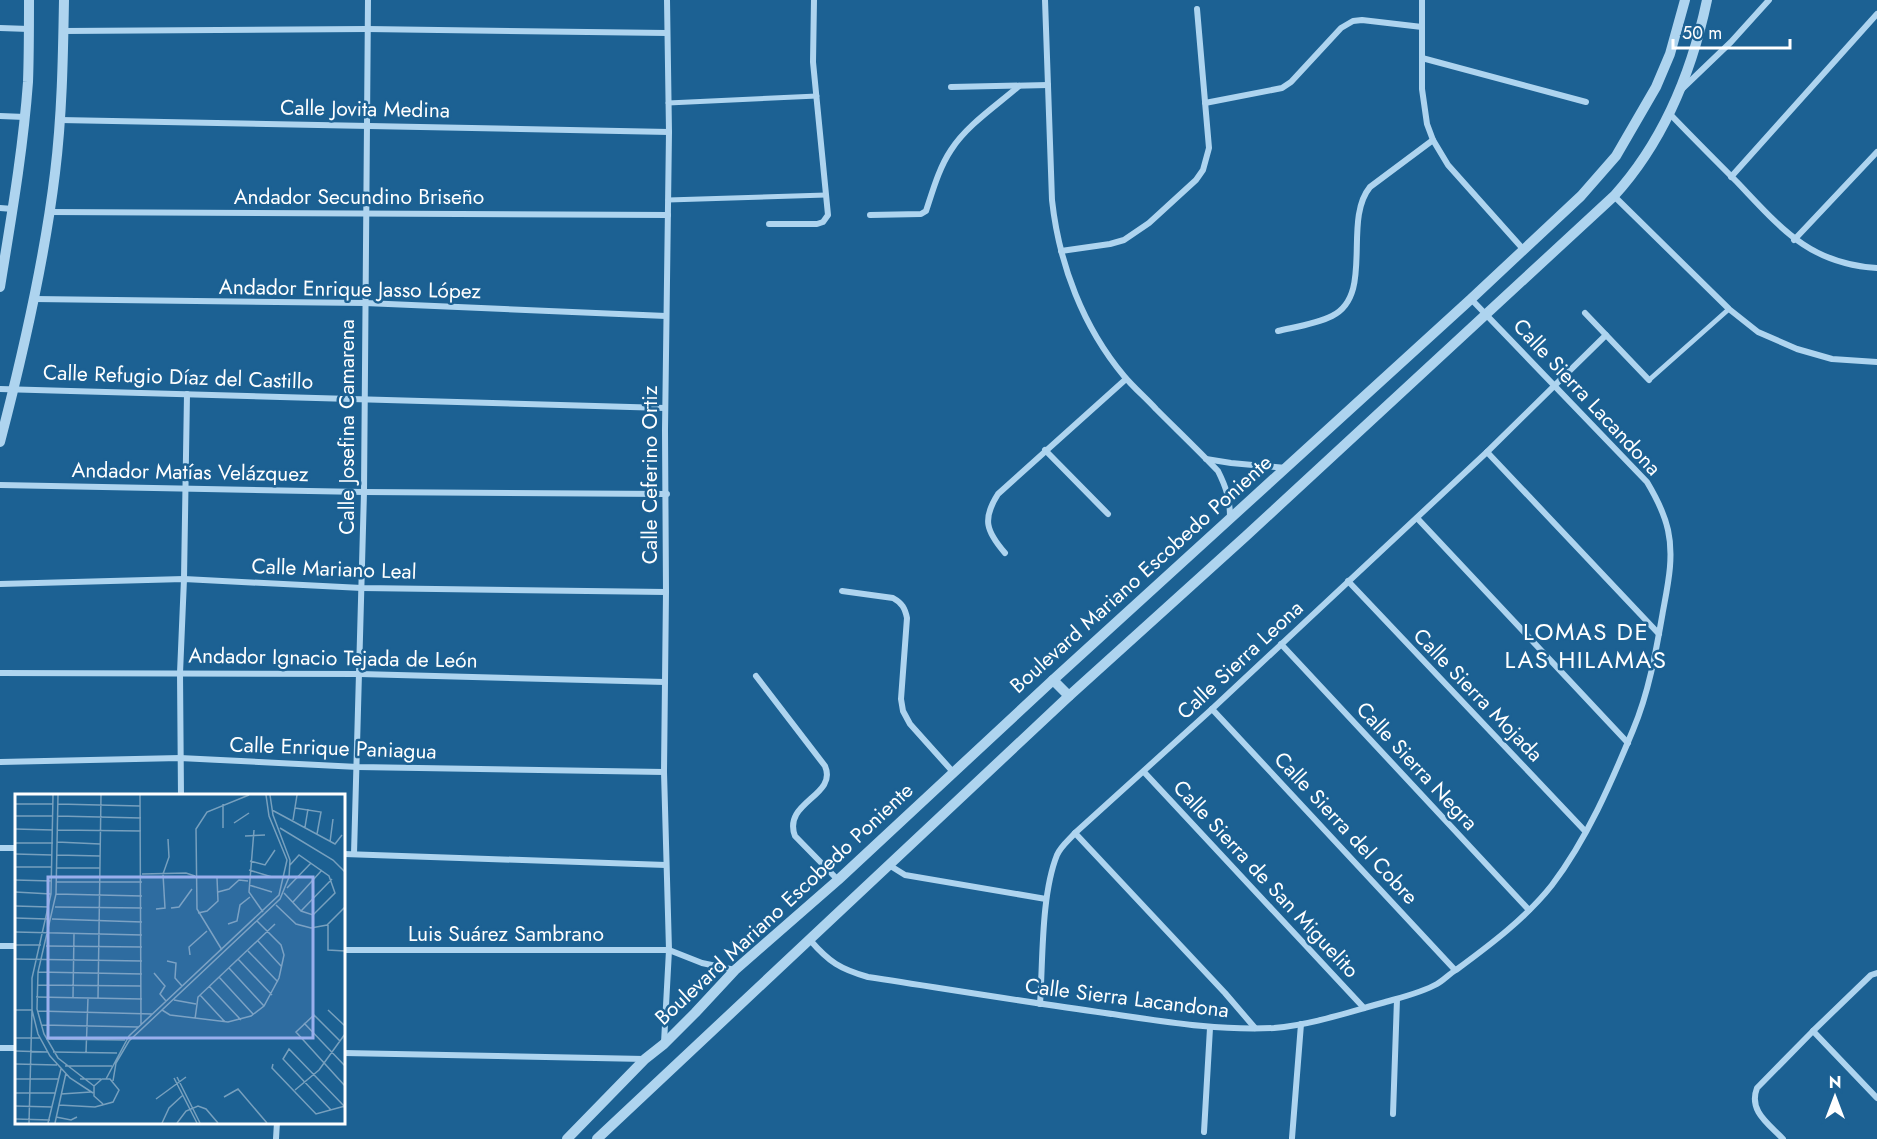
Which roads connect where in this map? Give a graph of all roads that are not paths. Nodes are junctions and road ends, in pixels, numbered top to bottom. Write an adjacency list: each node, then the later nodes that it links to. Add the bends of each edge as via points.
1 (29, 0): 15 (street)
2 (64, 0): 17 (street)
3 (368, 0): 16 (street, Calle Josefina Camarena)
4 (667, 0): 18 (street, Calle Ceferino Ortiz)
5 (814, 0): 24 (street)
6 (1045, 0): 20 (street)
7 (1422, 0): 13 (street)
8 (1685, 0): 48 (street, Boulevard Mariano Escobedo Poniente, via 1656,87 1616,156 1581,196)
9 (1707, 0): 23 (street, Boulevard Mariano Escobedo Poniente)
10 (1769, 0): 23 (street)
11 (1197, 9): 27 (street)
12 (1877, 14): 36 (street)
13 (1422, 27): 19 (street); 27 (street, via 1353,21 1341,28 1282,88)
14 (0, 28): 15 (street)
15 (29, 29): 30 (street)
16 (368, 29): 17 (street); 18 (street); 32 (street, Calle Josefina Camarena)
17 (63, 31): 31 (street)
18 (667, 33): 26 (street, Calle Ceferino Ortiz)
19 (1422, 58): 25 (street); 34 (street, via 1424,108)
20 (1048, 85): 21 (street); 49 (street, via 1052,200)
21 (1019, 86): 22 (street); 45 (street, via 951,150 926,211)
22 (951, 87)
23 (1680, 91): 28 (street, Boulevard Mariano Escobedo Poniente)
24 (817, 96): 26 (street); 37 (street)
25 (1586, 102)
26 (668, 103): 33 (street, Calle Ceferino Ortiz)
27 (1205, 103): 49 (street, via 1209,148 1196,180 1124,240)
28 (1669, 114): 36 (street); 38 (street, Boulevard Mariano Escobedo Poniente, via 1645,156)
29 (0, 116): 30 (street)
30 (25, 117): 41 (street)
31 (60, 120): 32 (street, Calle Jovita Medina); 42 (street)
32 (366, 125): 33 (street, Calle Jovita Medina); 43 (street, Calle Josefina Camarena)
33 (669, 132): 39 (street, Calle Ceferino Ortiz)
34 (1433, 140): 48 (street, via 1448,165); 59 (street, via 1363,195 1359,204 1355,285 1342,308 1333,316)
35 (1877, 152): 47 (street)
36 (1731, 177): 47 (street)
37 (826, 195): 39 (street); 46 (street, via 828,215 823,222)
38 (1614, 196): 55 (street); 56 (street, Boulevard Mariano Escobedo Poniente)
39 (668, 200): 44 (street, Calle Ceferino Ortiz)
40 (0, 208): 41 (street)
41 (13, 208): 51 (street)
42 (49, 212): 43 (street, Andador Secundino Briseño); 53 (street)
43 (365, 214): 44 (street, Andador Secundino Briseño); 54 (street, Calle Josefina Camarena)
44 (668, 215): 58 (street, Calle Ceferino Ortiz)
45 (870, 215)
46 (769, 224)
47 (1794, 240): 50 (street, via 1839,261)
48 (1523, 249): 52 (street, Boulevard Mariano Escobedo Poniente)
49 (1061, 251): 62 (street, via 1089,324)
50 (1877, 268)
51 (0, 287)
52 (1471, 299): 56 (street, Calle Sierra Lacandona); 74 (street, Boulevard Mariano Escobedo Poniente)
53 (33, 300): 54 (street, Andador Enrique Jasso López); 65 (street)
54 (365, 303): 58 (street, Andador Enrique Jasso López); 68 (street, Calle Josefina Camarena)
55 (1729, 309): 61 (street, via 1758,332 1797,349 1833,359); 63 (street)
56 (1485, 314): 64 (street, Calle Sierra Lacandona); 97 (street, Boulevard Mariano Escobedo Poniente)
57 (1586, 314): 60 (street)
58 (666, 315): 69 (street, Calle Ceferino Ortiz)
59 (1278, 331)
60 (1606, 335): 63 (street); 64 (street, Calle Sierra Leona)
61 (1877, 362)
62 (1126, 379): 71 (street); 73 (street)
63 (1649, 380)
64 (1556, 386): 72 (street, Calle Sierra Leona); 89 (street, Calle Sierra Lacandona, via 1647,482 1658,499 1671,549)
65 (14, 388): 66 (street, Calle Refugio Díaz del Castillo); 67 (street, Calle Refugio Díaz del Castillo); 70 (street)
66 (0, 389)
67 (187, 394): 68 (street, Calle Refugio Díaz del Castillo); 76 (street)
68 (364, 398): 69 (street, Calle Refugio Díaz del Castillo); 77 (street, Calle Josefina Camarena)
69 (665, 408): 78 (street, Calle Ceferino Ortiz)
70 (0, 442)
71 (1045, 450): 79 (street); 82 (street, via 998,494 992,505 990,532)
72 (1487, 452): 80 (street, Calle Sierra Leona); 89 (street)
73 (1206, 459): 74 (street); 81 (street, via 1226,486)
74 (1286, 468): 81 (street, Boulevard Mariano Escobedo Poniente)
75 (0, 485): 76 (street, Andador Matías Velázquez)
76 (186, 488): 77 (street, Andador Matías Velázquez); 83 (street)
77 (364, 492): 78 (street, Andador Matías Velázquez); 86 (street, Calle Josefina Camarena)
78 (667, 494): 88 (street, Calle Ceferino Ortiz)
79 (1108, 514)
80 (1418, 518): 84 (street, Calle Sierra Leona); 99 (street)
81 (1230, 520): 95 (street, Boulevard Mariano Escobedo Poniente)
82 (1005, 553)
83 (184, 579): 85 (street, Calle Mariano Leal); 86 (street, Calle Mariano Leal); 92 (street)
84 (1348, 581): 90 (street, Calle Sierra Leona); 107 (street, Calle Sierra Mojada)
85 (0, 584)
86 (362, 588): 88 (street, Calle Mariano Leal); 93 (street, Calle Josefina Camarena)
87 (842, 591): 104 (street, via 893,598 905,609 903,711)
88 (666, 592): 96 (street, Calle Ceferino Ortiz)
89 (1659, 634): 99 (street, Calle Sierra Lacandona, via 1640,714)
90 (1281, 644): 98 (street, Calle Sierra Leona); 115 (street, Calle Sierra Negra)
91 (0, 673): 92 (street, Andador Ignacio Tejada de León)
92 (180, 673): 93 (street, Andador Ignacio Tejada de León); 100 (street)
93 (360, 674): 96 (street, Andador Ignacio Tejada de León); 102 (street, Calle Josefina Camarena)
94 (756, 676): 113 (street, via 828,773 823,786 796,813 792,828 795,836)
95 (1053, 680): 97 (street); 104 (street, Boulevard Mariano Escobedo Poniente)
96 (665, 682): 103 (street, Calle Ceferino Ortiz)
97 (1069, 696): 112 (street, Boulevard Mariano Escobedo Poniente)
98 (1212, 709): 105 (street, Calle Sierra Leona); 120 (street, Calle Sierra del Cobre)
99 (1628, 742): 107 (street, Calle Sierra Lacandona)
100 (180, 758): 101 (street, Calle Enrique Paniagua); 102 (street, Calle Enrique Paniagua); 106 (street)
101 (0, 762)
102 (357, 767): 103 (street, Calle Enrique Paniagua); 110 (street, Calle Josefina Camarena)
103 (664, 772): 111 (street, Calle Ceferino Ortiz)
104 (953, 772): 113 (street, Boulevard Mariano Escobedo Poniente)
105 (1144, 772): 108 (street, Calle Sierra Leona); 124 (street, Calle Sierra de San Miguelito)
106 (181, 794)
107 (1585, 831): 115 (street, Calle Sierra Lacandona, via 1551,886)
108 (1075, 833): 114 (street, Calle Sierra Leona, via 1057,854); 127 (street)
109 (345, 854): 110 (street)
110 (354, 854): 111 (street)
111 (666, 865): 117 (street, Calle Ceferino Ortiz)
112 (889, 865): 114 (street, via 905,875); 116 (street, Boulevard Mariano Escobedo Poniente)
113 (838, 880): 119 (street, Boulevard Mariano Escobedo Poniente)
114 (1046, 899): 123 (street, Calle Sierra Leona)
115 (1529, 910): 120 (street, Calle Sierra Lacandona)
116 (810, 940): 123 (street, Calle Sierra Lacandona, via 837,967 868,977); 139 (street, Boulevard Mariano Escobedo Poniente)
117 (669, 950): 118 (street, Luis Suárez Sambrano); 119 (street); 129 (street, Calle Ceferino Ortiz)
118 (345, 951)
119 (735, 970): 129 (street, Boulevard Mariano Escobedo Poniente)
120 (1455, 970): 122 (street, Calle Sierra Lacandona, via 1436,985)
121 (1877, 973): 128 (street)
122 (1397, 999): 124 (street, Calle Sierra Lacandona); 133 (street)
123 (1040, 1004): 126 (street, Calle Sierra Lacandona)
124 (1364, 1008): 125 (street, Calle Sierra Lacandona)
125 (1301, 1024): 127 (street, Calle Sierra Lacandona); 136 (street)
126 (1210, 1028): 127 (street, Calle Sierra Lacandona); 135 (street)
127 (1255, 1028)
128 (1813, 1031): 132 (street); 140 (street, via 1757,1088 1754,1097 1758,1113)
129 (664, 1044): 131 (street, Boulevard Mariano Escobedo Poniente)
130 (345, 1053): 131 (street)
131 (645, 1059): 138 (street, Boulevard Mariano Escobedo Poniente)
132 (1877, 1098)
133 (1393, 1114)
134 (277, 1124): 137 (street)
135 (1204, 1132)
136 (1292, 1138)
137 (276, 1139)
138 (567, 1139)
139 (597, 1139)
140 (1783, 1139)

